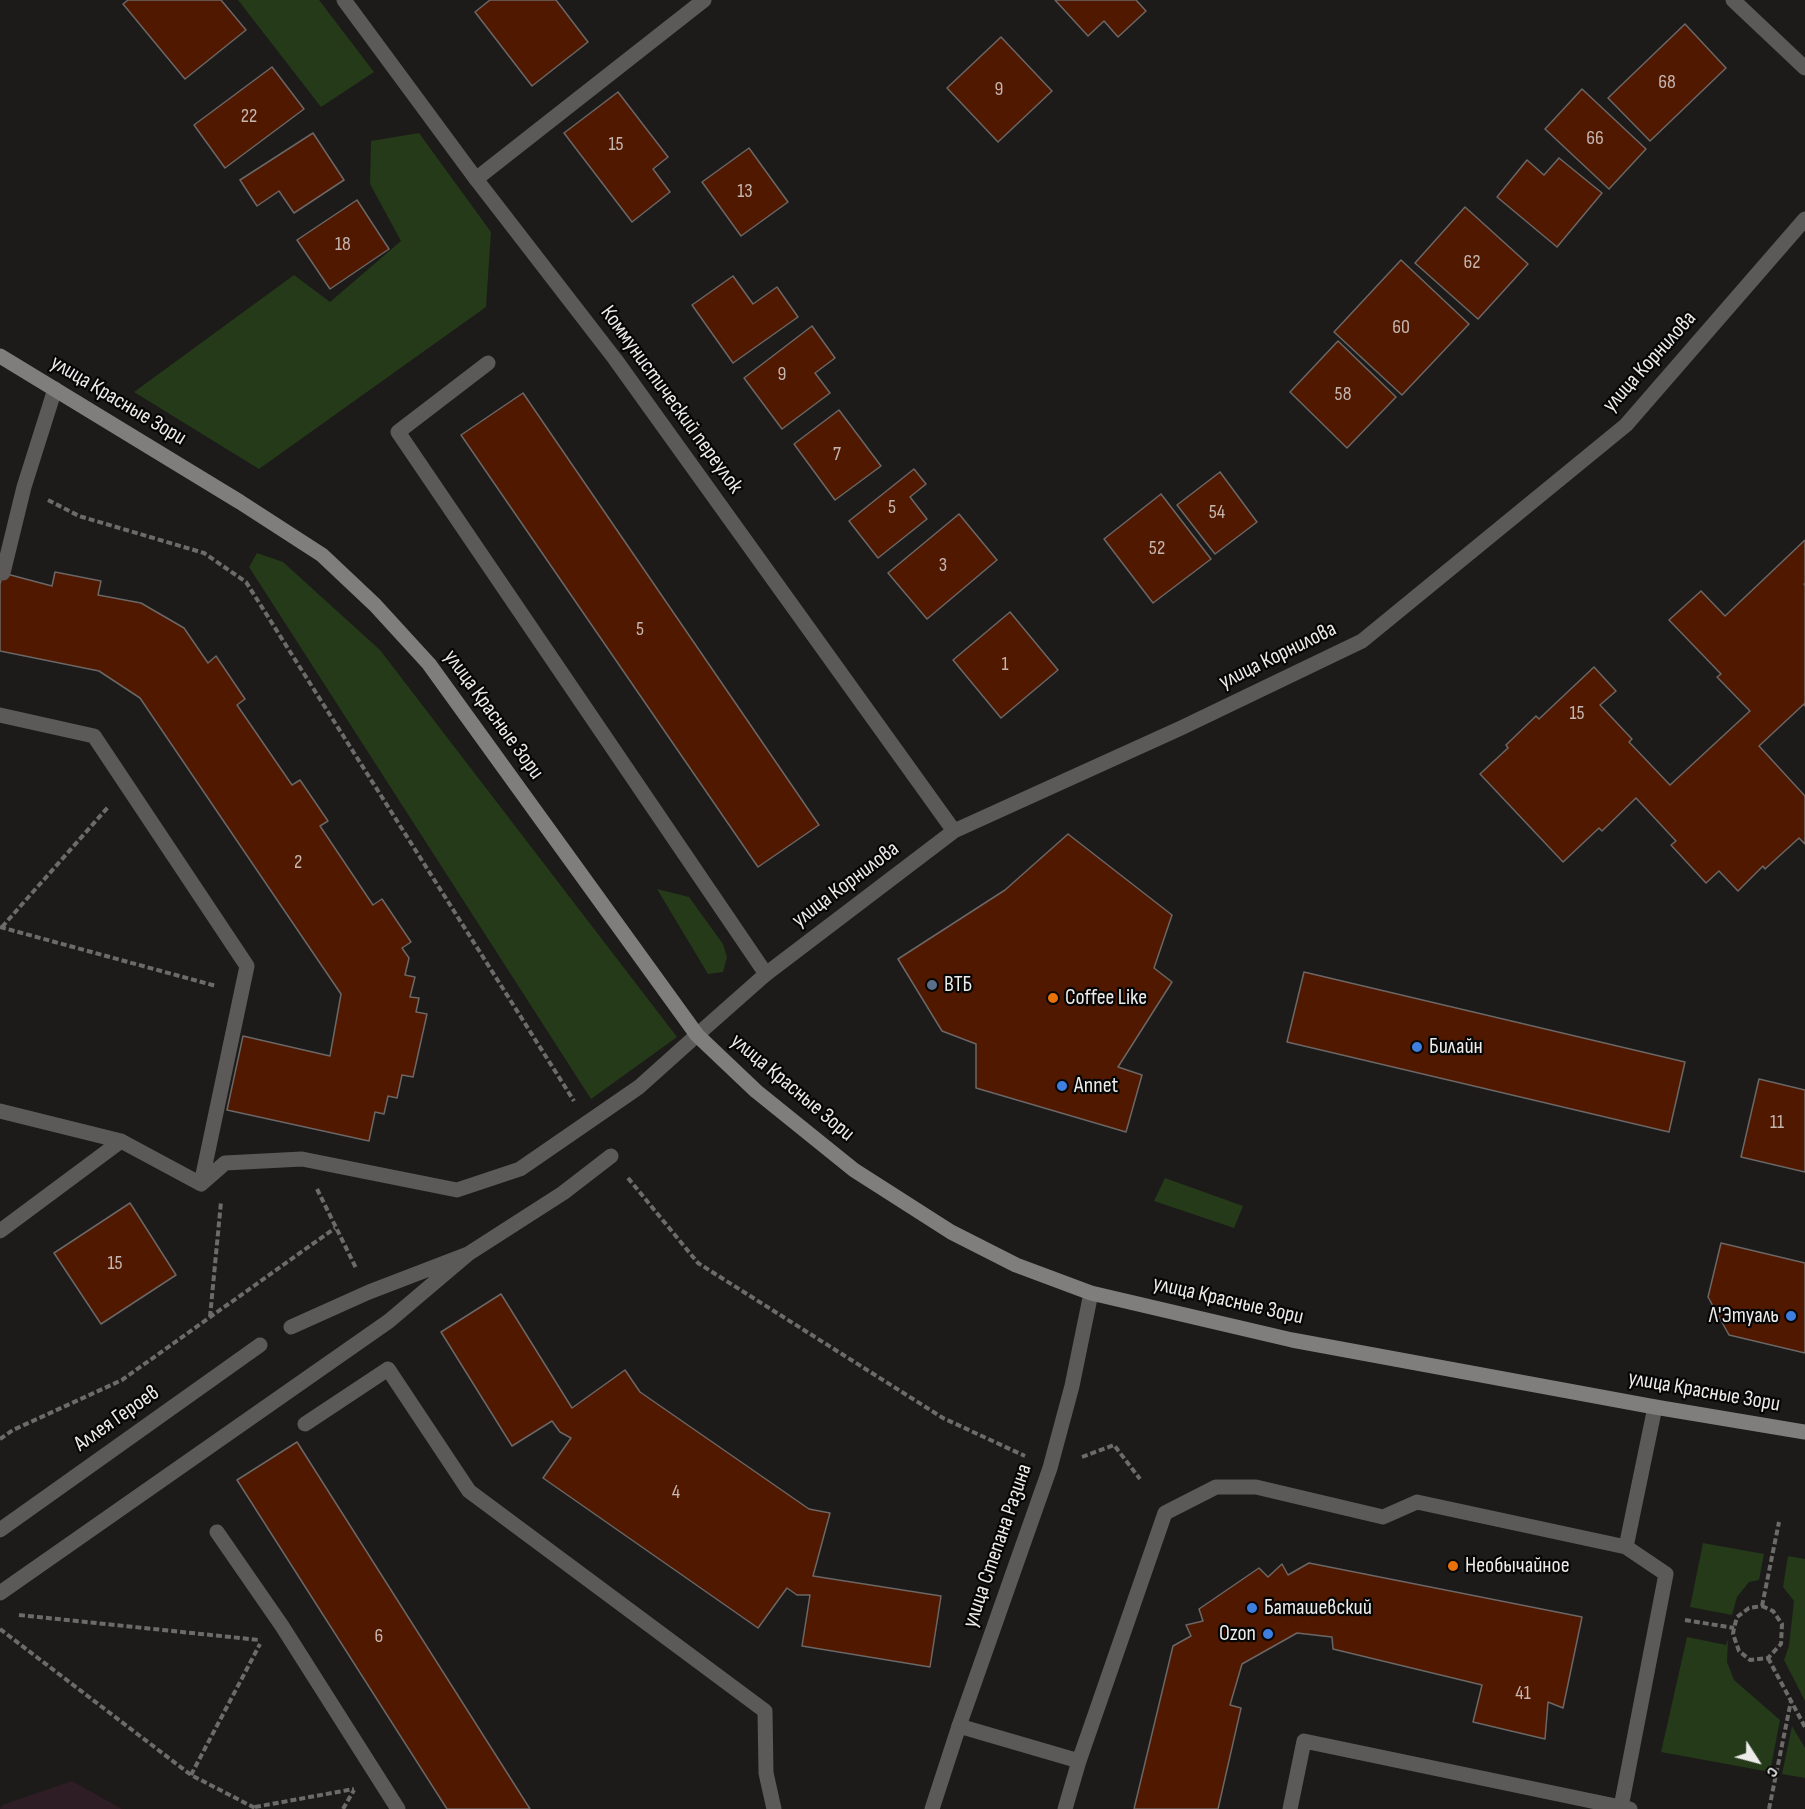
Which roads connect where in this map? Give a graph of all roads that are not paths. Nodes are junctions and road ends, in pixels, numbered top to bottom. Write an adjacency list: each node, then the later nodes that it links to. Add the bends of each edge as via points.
1 (345, 0): 5 (street, Коммунистический переулок)
2 (704, 0): 5 (street)
3 (1733, 0): 4 (street)
4 (1805, 68)
5 (477, 180): 12 (street, Коммунистический переулок, via 615,359)
6 (1805, 219): 12 (street, улица Корнилова, via 1626,425 1362,640)
7 (0, 356): 9 (main road, улица Красные Зори)
8 (488, 363): 13 (street, via 398,432)
9 (55, 389): 10 (street, via 24,487); 14 (main road, улица Красные Зори, via 322,555 375,606 429,664)
10 (3, 573)
11 (0, 715): 18 (street, via 94,736 247,966)
12 (954, 831): 13 (street, улица Корнилова)
13 (766, 974): 14 (street, улица Корнилова)
14 (697, 1035): 18 (street, улица Корнилова, via 639,1087 520,1169 457,1190 302,1159 225,1163); 21 (main road, улица Красные Зори, via 756,1092 854,1170 951,1232 1016,1265)
15 (0, 1111): 16 (street)
16 (121, 1141): 18 (street); 19 (street)
17 (611, 1156): 20 (street, via 563,1193)
18 (201, 1184)
19 (0, 1231)
20 (468, 1254): 22 (street); 30 (street, via 389,1321)
21 (1091, 1293): 24 (main road, улица Красные Зори, via 1292,1340); 31 (street, улица Степана Разина, via 1050,1468)
22 (291, 1327)
23 (260, 1345): 27 (street, Аллея Героев)
24 (1655, 1407): 26 (main road, улица Красные Зори); 29 (street)
25 (305, 1424): 36 (street, via 388,1369 469,1491 765,1711 766,1773)
26 (1805, 1432)
27 (0, 1530)
28 (217, 1532): 35 (street)
29 (1626, 1547): 32 (street, via 1417,1502 1383,1517 1256,1487 1216,1487 1165,1513); 34 (street, via 1666,1574)
30 (0, 1593)
31 (959, 1726): 32 (street); 37 (street, улица Степана Разина)
32 (1079, 1761): 38 (street)
33 (1560, 1802): 34 (street); 39 (street, via 1304,1741)
34 (1626, 1808)
35 (398, 1809)
36 (774, 1809)
37 (932, 1809)
38 (1065, 1809)
39 (1290, 1809)

